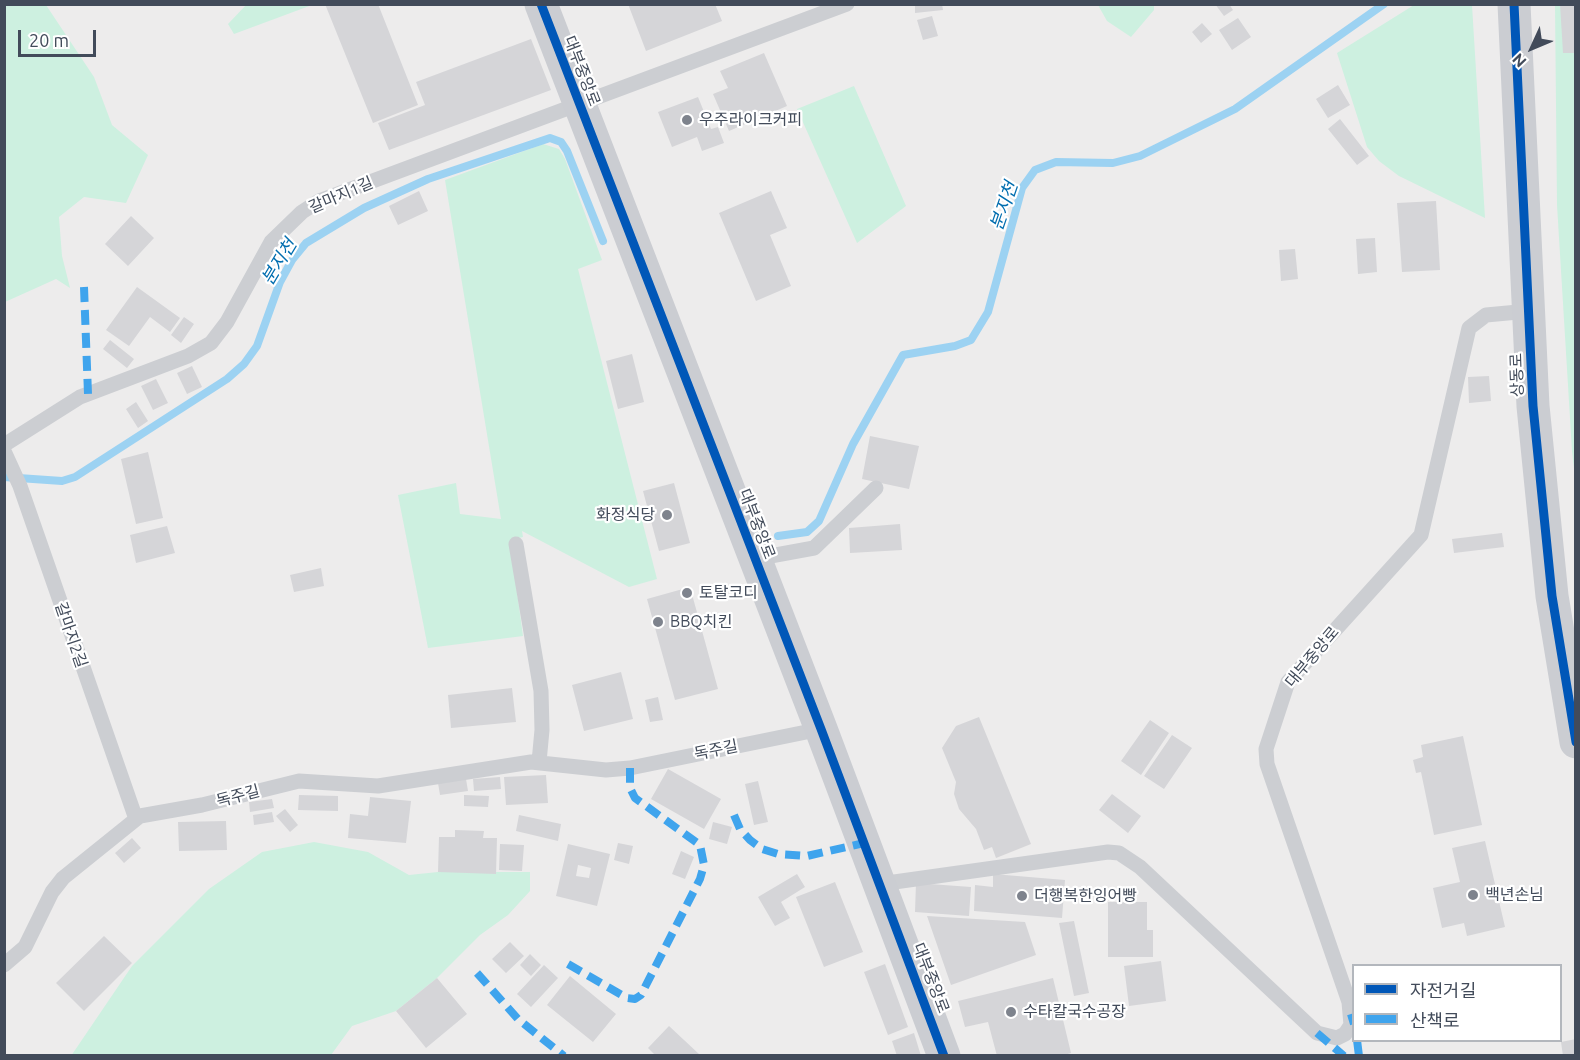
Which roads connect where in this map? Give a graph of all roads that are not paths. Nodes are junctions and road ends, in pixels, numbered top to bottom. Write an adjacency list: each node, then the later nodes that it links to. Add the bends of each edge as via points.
1 (541, 4): 4 (street, 대부중앙로)
2 (847, 4): 4 (lane, 대부중앙로)
3 (1514, 4): 5 (street, 상동로)
4 (578, 104): 6 (lane, 갈마지1길, via 319,201 271,242 227,322 211,343 188,356 80,397); 10 (street, 대부중앙로)
5 (1529, 311): 12 (street, 상동로, via 1533,406 1552,596); 15 (lane, 대부중앙로, via 1486,315 1469,328 1421,535 1288,682 1266,748 1267,764 1349,1002 1351,1025 1345,1034 1337,1038 1317,1033 1140,867 1119,853)
6 (4, 445)
7 (7, 455): 14 (lane, 갈마지2길)
8 (876, 488): 10 (lane, 대부중앙로, via 814,548)
9 (516, 544): 13 (lane, via 541,691)
10 (754, 559): 11 (street, 대부중앙로)
11 (822, 729): 13 (lane, 독주길, via 630,768 606,770); 15 (street, 대부중앙로)
12 (1575, 742)
13 (539, 762): 14 (lane, 독주길, via 504,764 378,786 299,781)
14 (136, 819): 16 (lane, 독주길, via 63,878 25,947)
15 (880, 884): 17 (street, 대부중앙로)
16 (4, 965)
17 (944, 1056)

